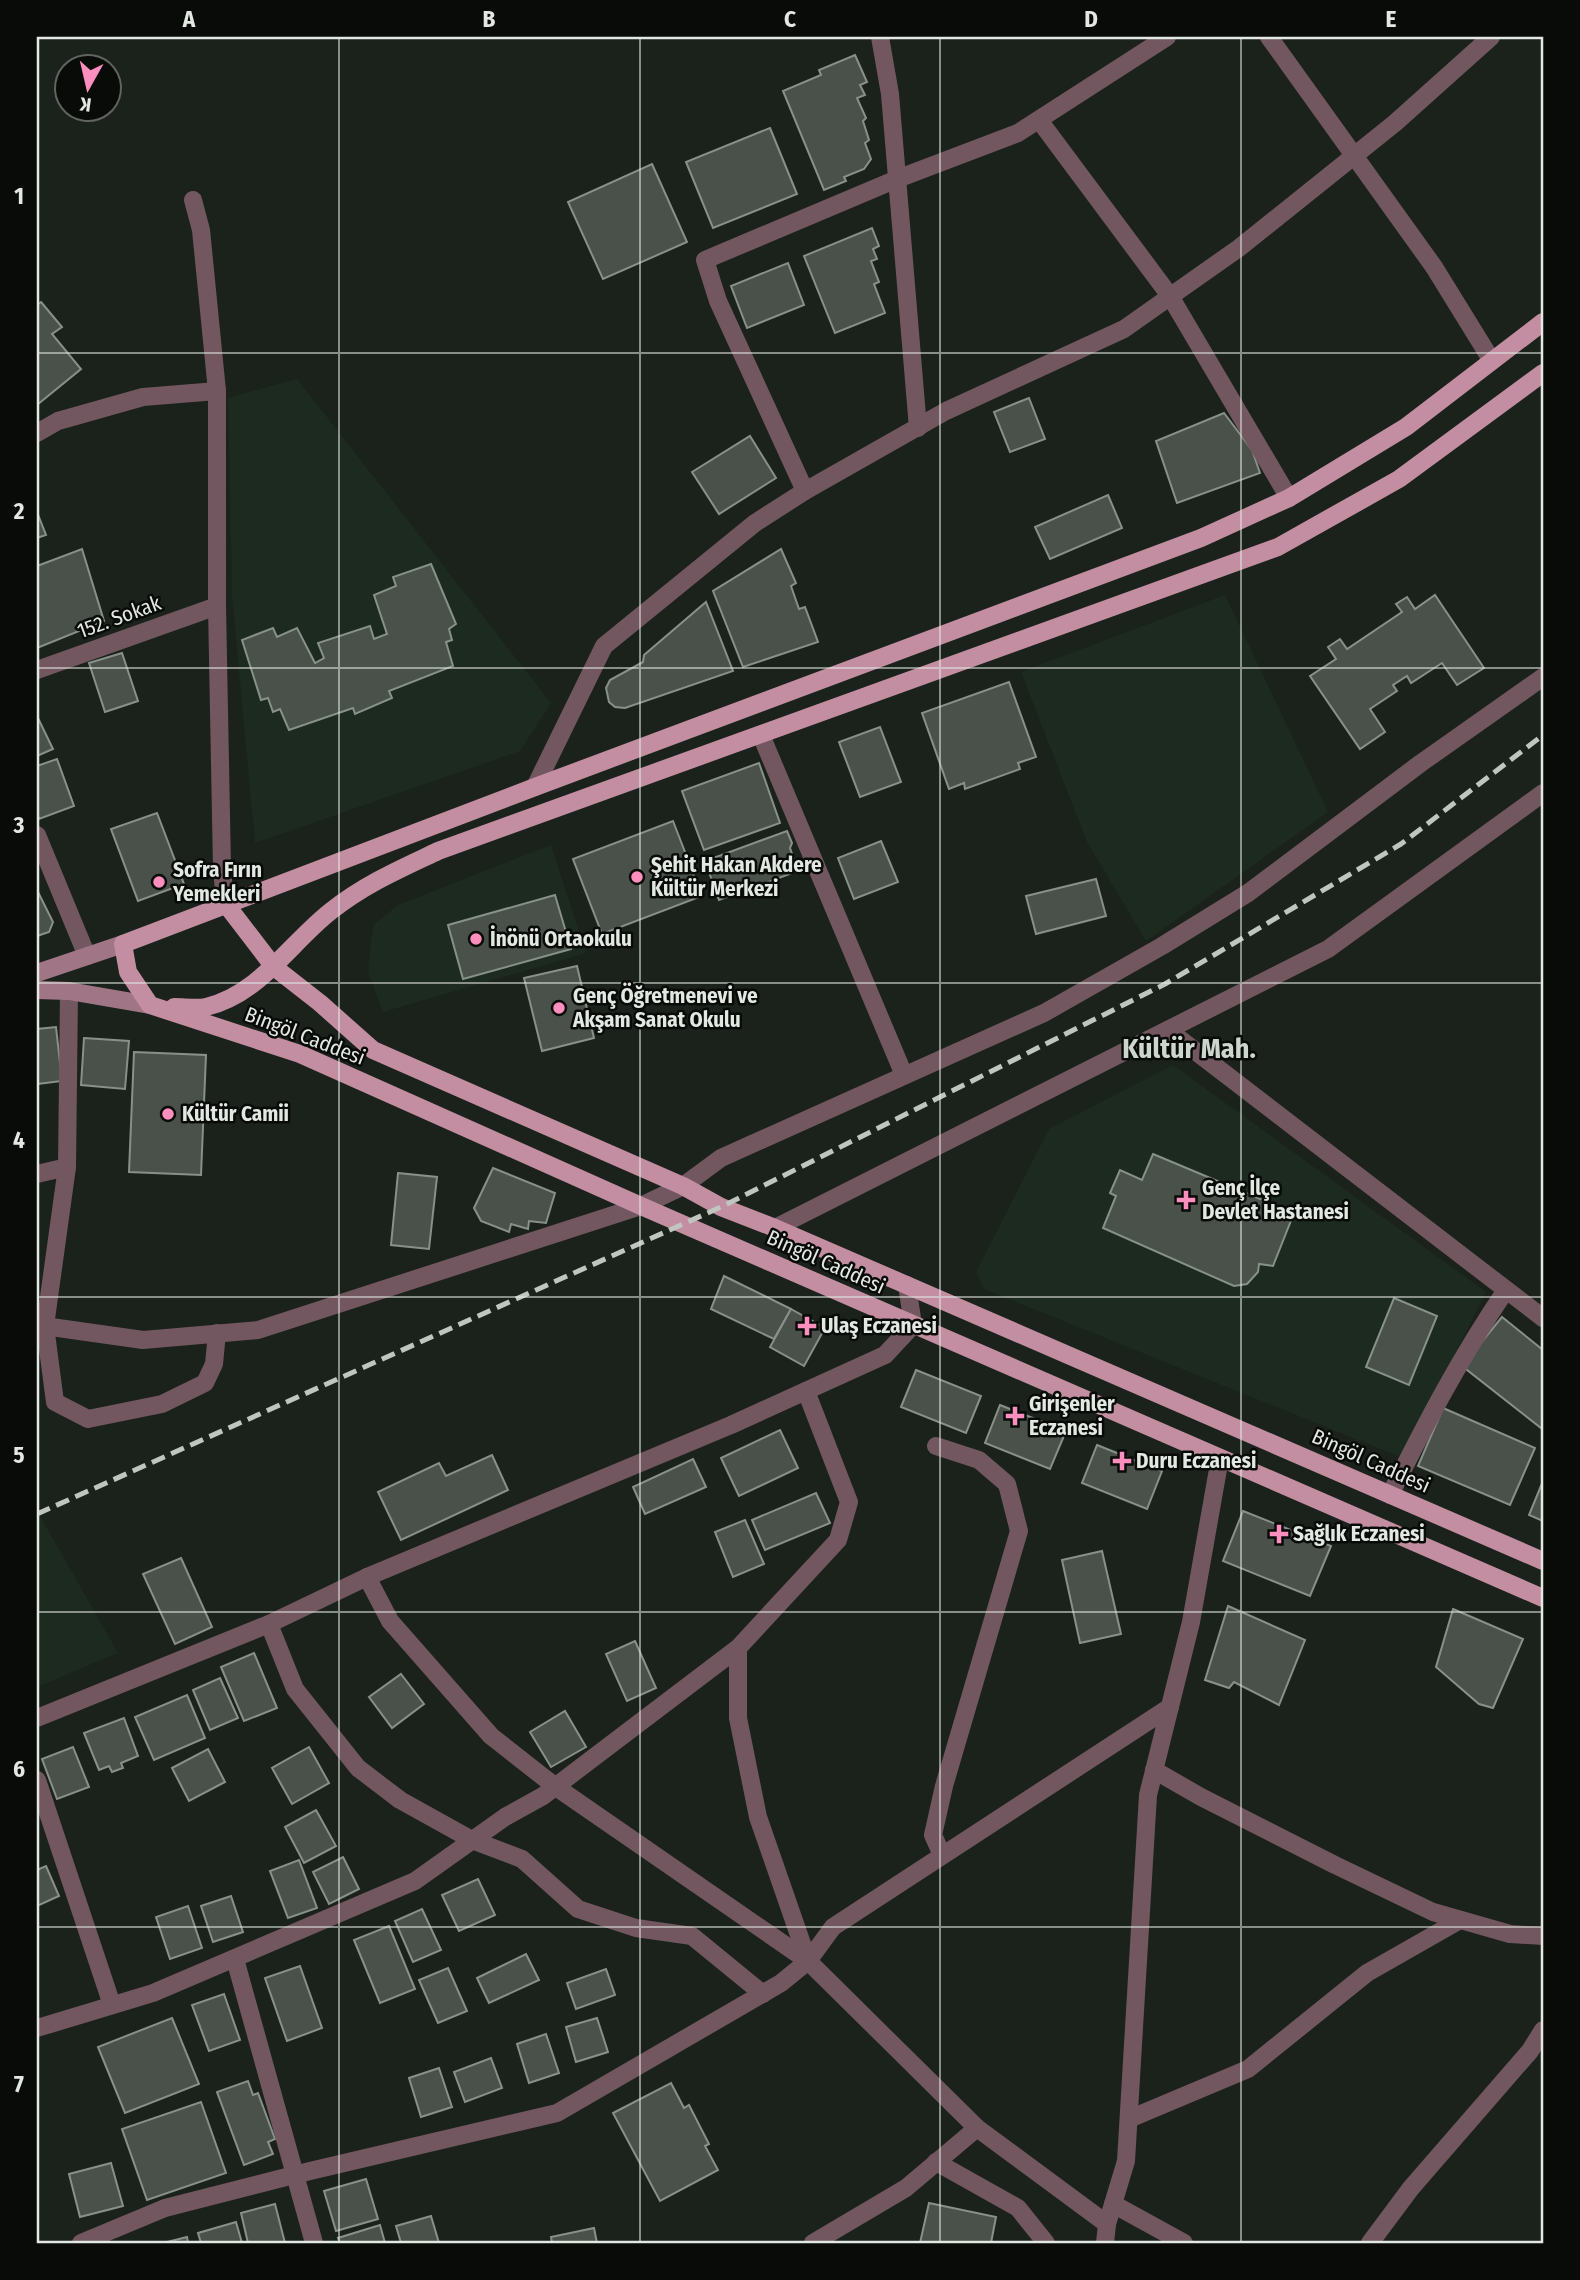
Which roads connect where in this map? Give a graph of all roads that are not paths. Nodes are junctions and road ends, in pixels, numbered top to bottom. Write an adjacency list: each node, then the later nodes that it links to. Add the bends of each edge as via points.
1 (880, 37): 7 (street)
2 (1167, 37): 5 (street)
3 (1269, 37): 6 (street)
4 (1491, 37): 6 (street)
5 (1039, 120): 7 (street, via 1018,133); 9 (street)
6 (1355, 155): 9 (street, via 1239,248); 11 (street, via 1434,267)
7 (897, 179): 14 (street); 16 (street, via 705,260 718,301)
8 (193, 200): 13 (street, via 201,230)
9 (1170, 296): 14 (street, via 1124,329); 17 (street)
10 (1543, 322): 11 (main road)
11 (1492, 362): 17 (main road, via 1406,427)
12 (1543, 373): 21 (main road, via 1399,479 1278,547)
13 (217, 391): 15 (street, via 143,397 58,421); 18 (street)
14 (918, 428): 16 (street)
15 (37, 433)
16 (805, 491): 22 (street, via 755,523 604,646)
17 (1289, 498): 22 (main road, via 1201,538)
18 (217, 606): 19 (street, 152. Sokak); 25 (street)
19 (37, 670)
20 (1543, 677): 34 (street, via 1248,893 1044,1013)
21 (761, 735): 28 (main road, via 438,851 366,886 330,912); 34 (street)
22 (535, 786): 25 (main road)
23 (1543, 793): 33 (street, via 1328,949)
24 (37, 835): 27 (street)
25 (225, 903): 26 (main road); 28 (main road, Bingöl Caddesi)
26 (123, 944): 27 (main road); 32 (main road, via 128,972)
27 (87, 956): 29 (main road)
28 (274, 967): 32 (main road, via 239,995 204,1008); 37 (main road, Bingöl Caddesi, via 373,1050)
29 (37, 973)
30 (37, 990): 31 (main road)
31 (69, 991): 32 (main road); 35 (street)
32 (150, 1005): 38 (main road, Bingöl Caddesi, via 300,1054)
33 (1167, 1030): 39 (street); 41 (street)
34 (904, 1075): 37 (street, via 720,1158)
35 (67, 1167): 36 (street); 44 (street)
36 (37, 1174)
37 (683, 1186): 38 (street); 39 (main road, Bingöl Caddesi)
38 (641, 1206): 43 (main road, Bingöl Caddesi); 45 (street, via 258,1330)
39 (775, 1228): 40 (main road, Bingöl Caddesi)
40 (907, 1285): 43 (street); 49 (main road, Bingöl Caddesi)
41 (1506, 1290): 42 (street); 49 (street, via 1471,1340)
42 (1543, 1318)
43 (913, 1325): 46 (street, via 885,1355); 48 (main road, Bingöl Caddesi)
44 (41, 1326): 45 (street, via 143,1340); 45 (street, via 55,1402 88,1419 162,1404 205,1383 214,1364)
45 (217, 1333)
46 (806, 1391): 51 (street); 54 (street, via 849,1502 838,1540)
47 (936, 1446): 61 (street, via 979,1460 1007,1484 1019,1531 944,1786 933,1835)
48 (1220, 1458): 52 (main road, Bingöl Caddesi); 55 (street, via 1191,1622)
49 (1390, 1494): 50 (main road, Bingöl Caddesi)
50 (1543, 1561)
51 (367, 1577): 53 (street); 59 (street, via 390,1621 491,1735)
52 (1543, 1598)
53 (269, 1624): 56 (street); 60 (street, via 295,1689 358,1768 400,1800)
54 (738, 1648): 59 (street); 65 (street, via 738,1718 758,1817)
55 (1170, 1707): 57 (street); 61 (street)
56 (37, 1718)
57 (1154, 1770): 62 (street, via 1335,1865 1433,1912); 70 (street, via 1148,1795)
58 (37, 1780): 67 (street)
59 (556, 1787): 60 (street); 65 (street)
60 (472, 1840): 64 (street, via 415,1881); 66 (street, via 522,1858 578,1909 636,1928 692,1936)
61 (942, 1855): 65 (street, via 832,1927)
62 (1461, 1920): 63 (street, via 1510,1934); 70 (street, via 1367,1973 1248,2069)
63 (1543, 1936)
64 (235, 1959): 67 (street); 73 (street)
65 (808, 1961): 66 (street); 71 (street)
66 (763, 1994): 73 (street, via 557,2113)
67 (111, 2005): 68 (street)
68 (37, 2028)
69 (1543, 2030): 82 (street)
70 (1129, 2119): 74 (street, via 1126,2161)
71 (977, 2128): 72 (street); 75 (street)
72 (936, 2162): 78 (street, via 906,2188); 79 (street, via 1018,2208)
73 (295, 2175): 76 (street, via 165,2208); 77 (street)
74 (1113, 2204): 75 (street); 81 (street)
75 (1107, 2224): 80 (street)
76 (81, 2243)
77 (314, 2243)
78 (814, 2243)
79 (1046, 2243)
80 (1105, 2243)
81 (1184, 2243)
82 (1370, 2243)

